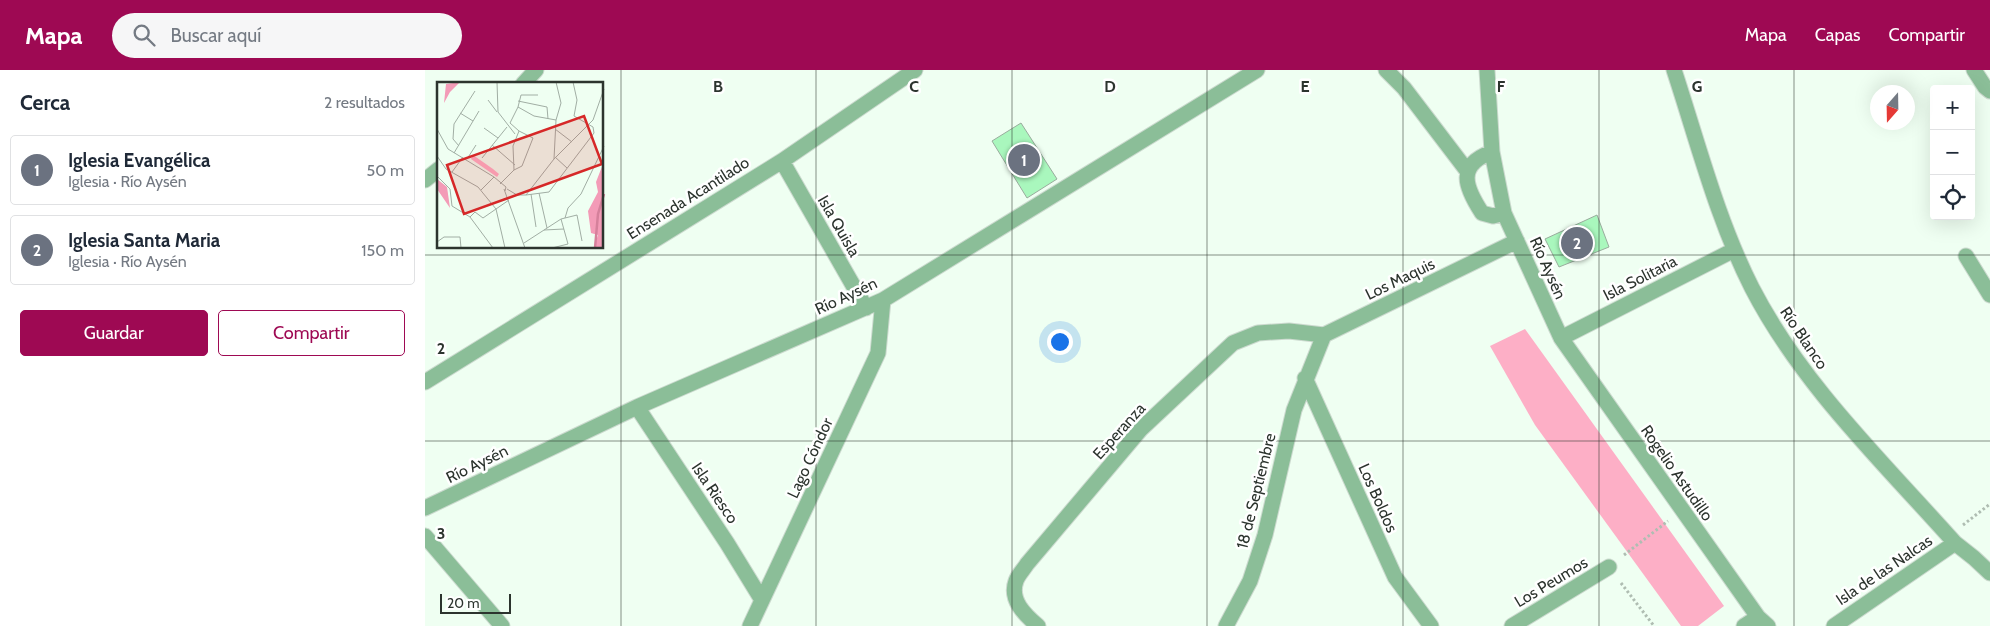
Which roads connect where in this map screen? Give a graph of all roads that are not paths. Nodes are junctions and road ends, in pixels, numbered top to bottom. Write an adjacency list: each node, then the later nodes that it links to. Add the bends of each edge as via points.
1 (536, 70): 8 (street)
2 (915, 70): 11 (street, Ensenada Acantilado)
3 (1257, 70): 20 (street, Río Aysén)
4 (1386, 70): 13 (street, via 1404,88)
5 (1487, 70): 10 (street, Río Aysén)
6 (1674, 70): 17 (street, Río Blanco)
7 (1974, 70): 9 (street)
8 (525, 82)
9 (1990, 91)
10 (1491, 152): 13 (street, via 1478,157); 15 (street, Río Aysén)
11 (782, 161): 21 (street, Isla Quisla); 25 (street, Ensenada Acantilado)
12 (437, 171): 14 (street)
13 (1468, 172): 15 (street, via 1471,196 1482,213 1493,216)
14 (425, 180)
15 (1504, 213): 16 (street, Río Aysén)
16 (1517, 241): 22 (street, Los Maquis); 23 (street, Río Aysén)
17 (1734, 250): 23 (street, Isla Solitaria); 29 (street, Río Blanco, via 1752,288 1797,361 1822,394)
18 (1966, 256): 19 (street)
19 (1990, 296)
20 (883, 300): 21 (street, Río Aysén); 32 (street, Lago Cóndor, via 878,353)
21 (866, 308): 26 (street, Río Aysén)
22 (1324, 335): 24 (street, 18 de Septiembre); 36 (street, Esperanza, via 1258,332 1233,343 1141,429 1027,564 1016,582 1014,596 1019,607)
23 (1561, 338): 33 (street, Rogelio Astudillo, via 1681,511)
24 (1305, 378): 37 (street, 18 de Septiembre, via 1294,410 1265,535 1250,581); 38 (street, Los Boldos, via 1395,577)
25 (425, 382)
26 (637, 407): 27 (street, Río Aysén); 32 (street, Isla Riesco)
27 (425, 508)
28 (425, 536): 34 (street)
29 (1955, 543): 31 (street, Río Blanco); 41 (street, Isla de las Nalcas)
30 (1609, 567): 39 (street, Los Peumos)
31 (1990, 573)
32 (762, 600): 35 (street, Lago Cóndor)
33 (1763, 621): 40 (street)
34 (502, 626)
35 (750, 626)
36 (1037, 626)
37 (1226, 626)
38 (1431, 626)
39 (1512, 626)
40 (1744, 626)
41 (1834, 626)

